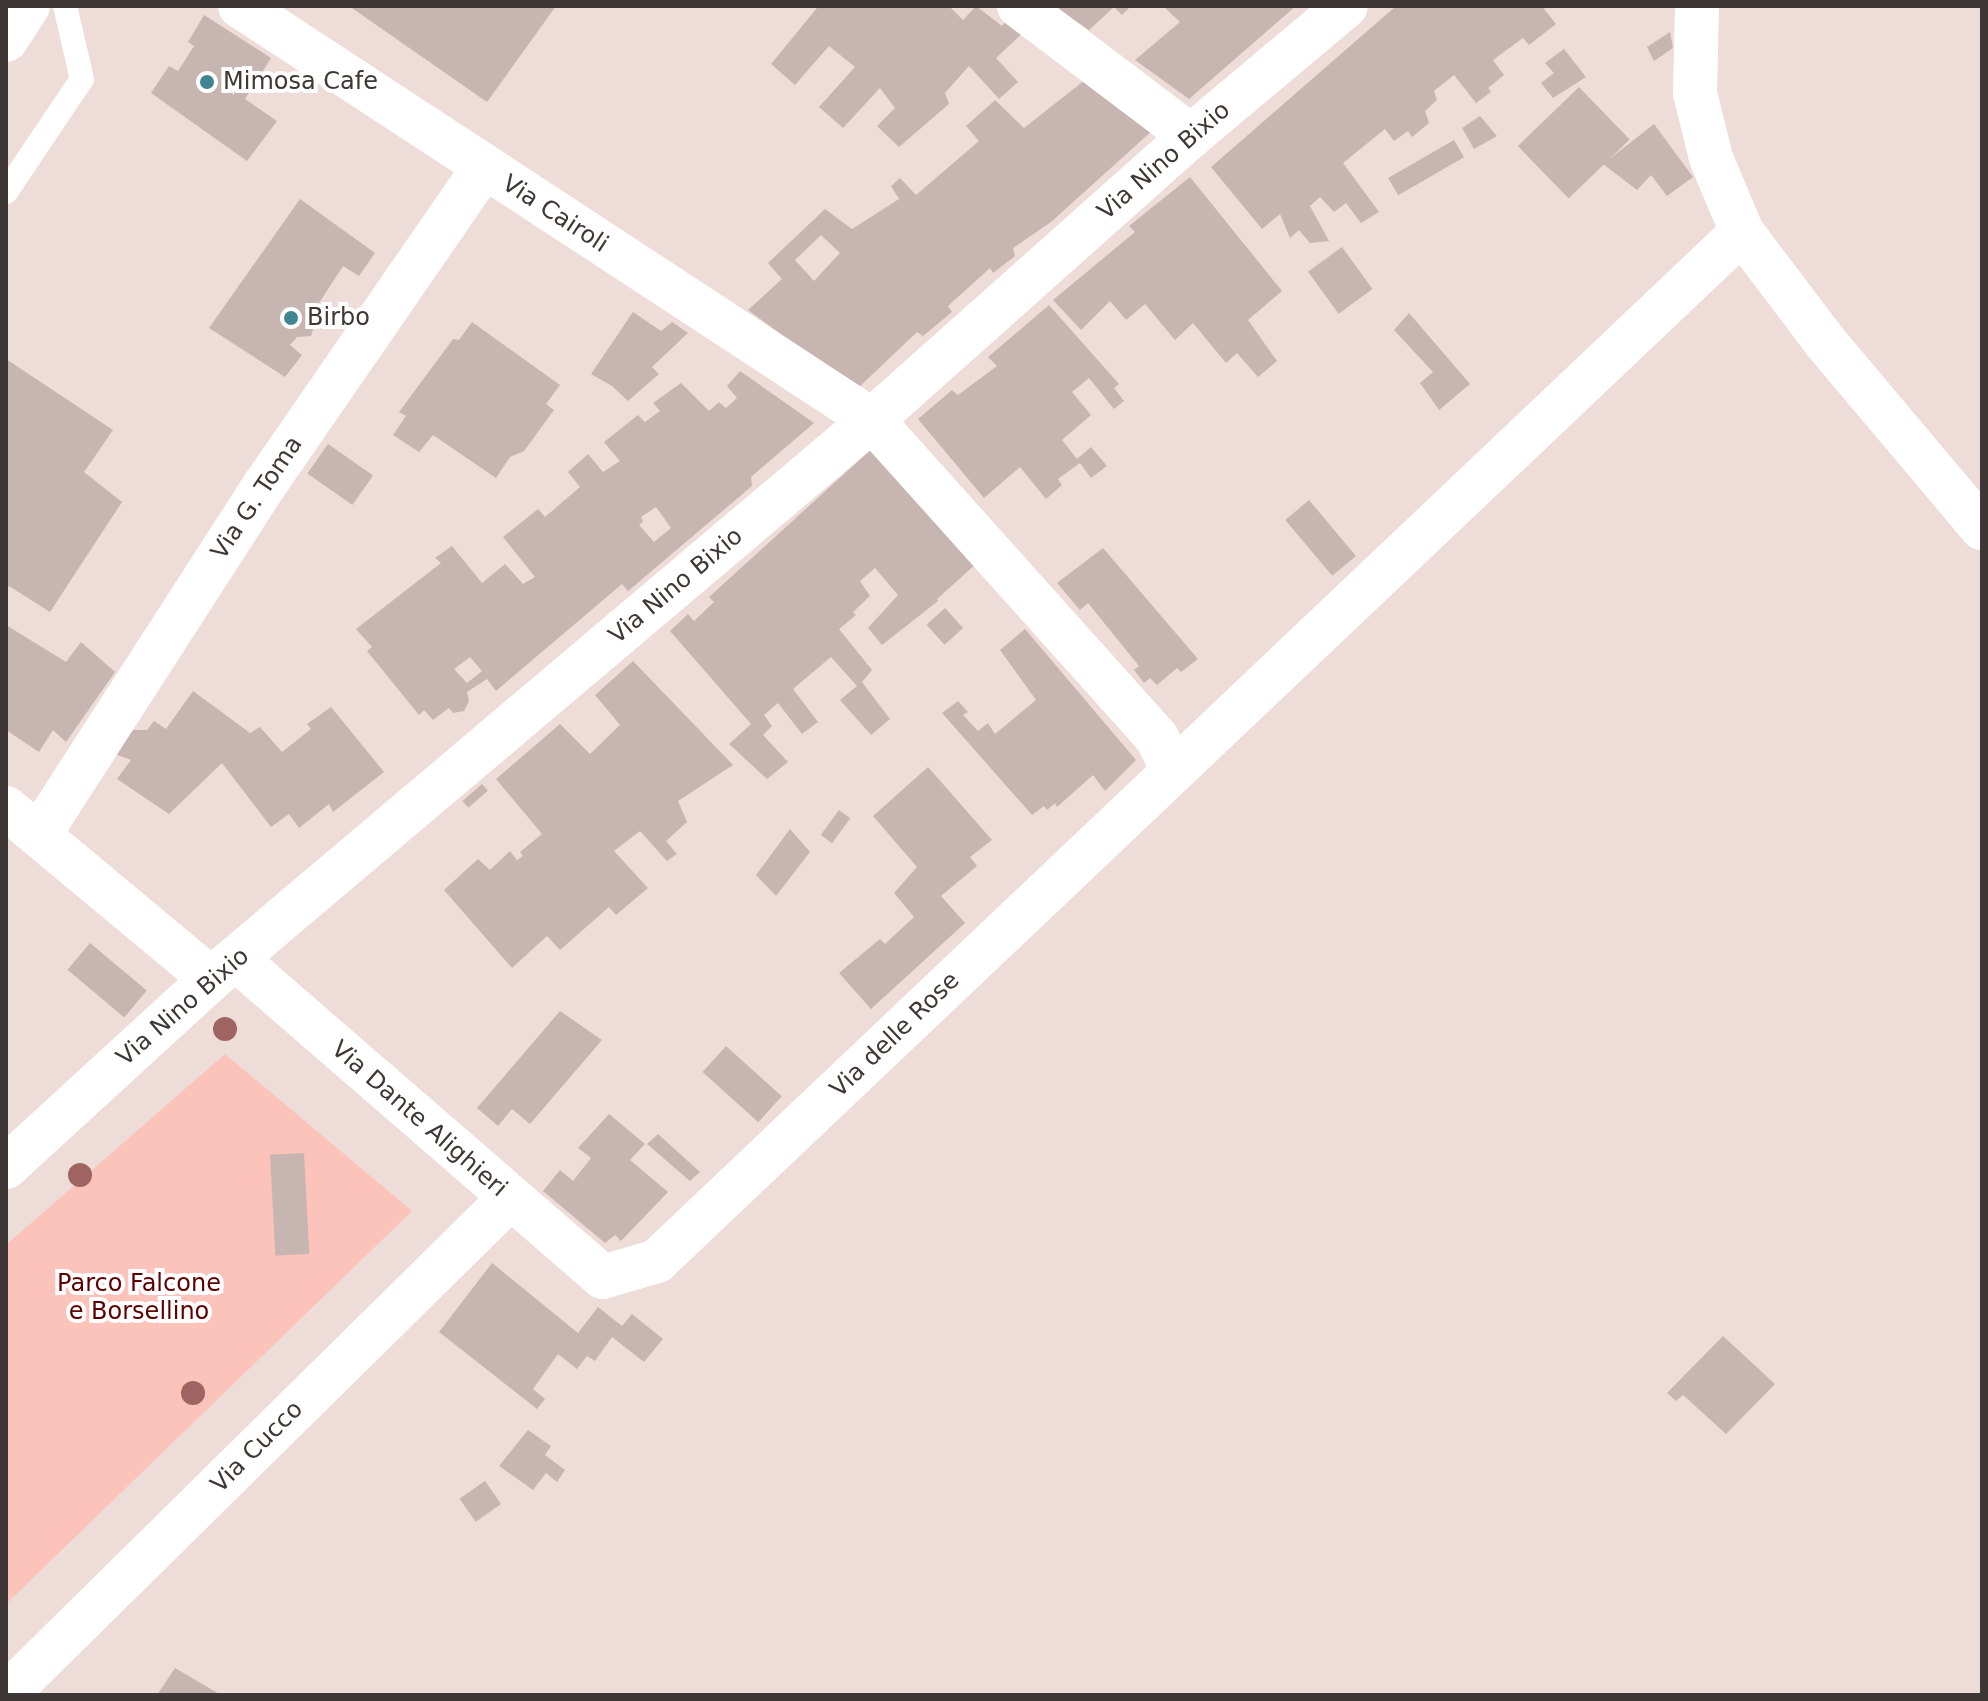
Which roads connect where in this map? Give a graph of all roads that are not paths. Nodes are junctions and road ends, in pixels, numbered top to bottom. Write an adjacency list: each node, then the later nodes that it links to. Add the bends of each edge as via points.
1 (28, 6): 7 (street)
2 (65, 6): 10 (lane, via 82,79)
3 (240, 6): 9 (street, Via Cairoli)
4 (1019, 6): 8 (street)
5 (1346, 6): 8 (street, Via Nino Bixio)
6 (1697, 6): 11 (street, via 1695,93 1711,158)
7 (6, 40)
8 (1191, 136): 12 (street, Via Nino Bixio)
9 (484, 167): 12 (street, Via Cairoli); 16 (street, Via G. Toma, via 264,486)
10 (6, 192)
11 (1742, 232): 13 (street, via 1826,343); 14 (street, Via delle Rose)
12 (872, 420): 14 (street, Via Cairoli, via 1157,738); 17 (street, Via Nino Bixio)
13 (1982, 528)
14 (1173, 771): 20 (street, Via delle Rose, via 657,1261)
15 (6, 808): 16 (street, Via Dante Alighieri)
16 (39, 835): 17 (street, Via Dante Alighieri)
17 (224, 970): 18 (street, Via Nino Bixio); 19 (street, Via Dante Alighieri)
18 (6, 1167)
19 (509, 1199): 20 (street, Via Dante Alighieri); 21 (street, Via Cucco)
20 (603, 1277)
21 (6, 1695)

